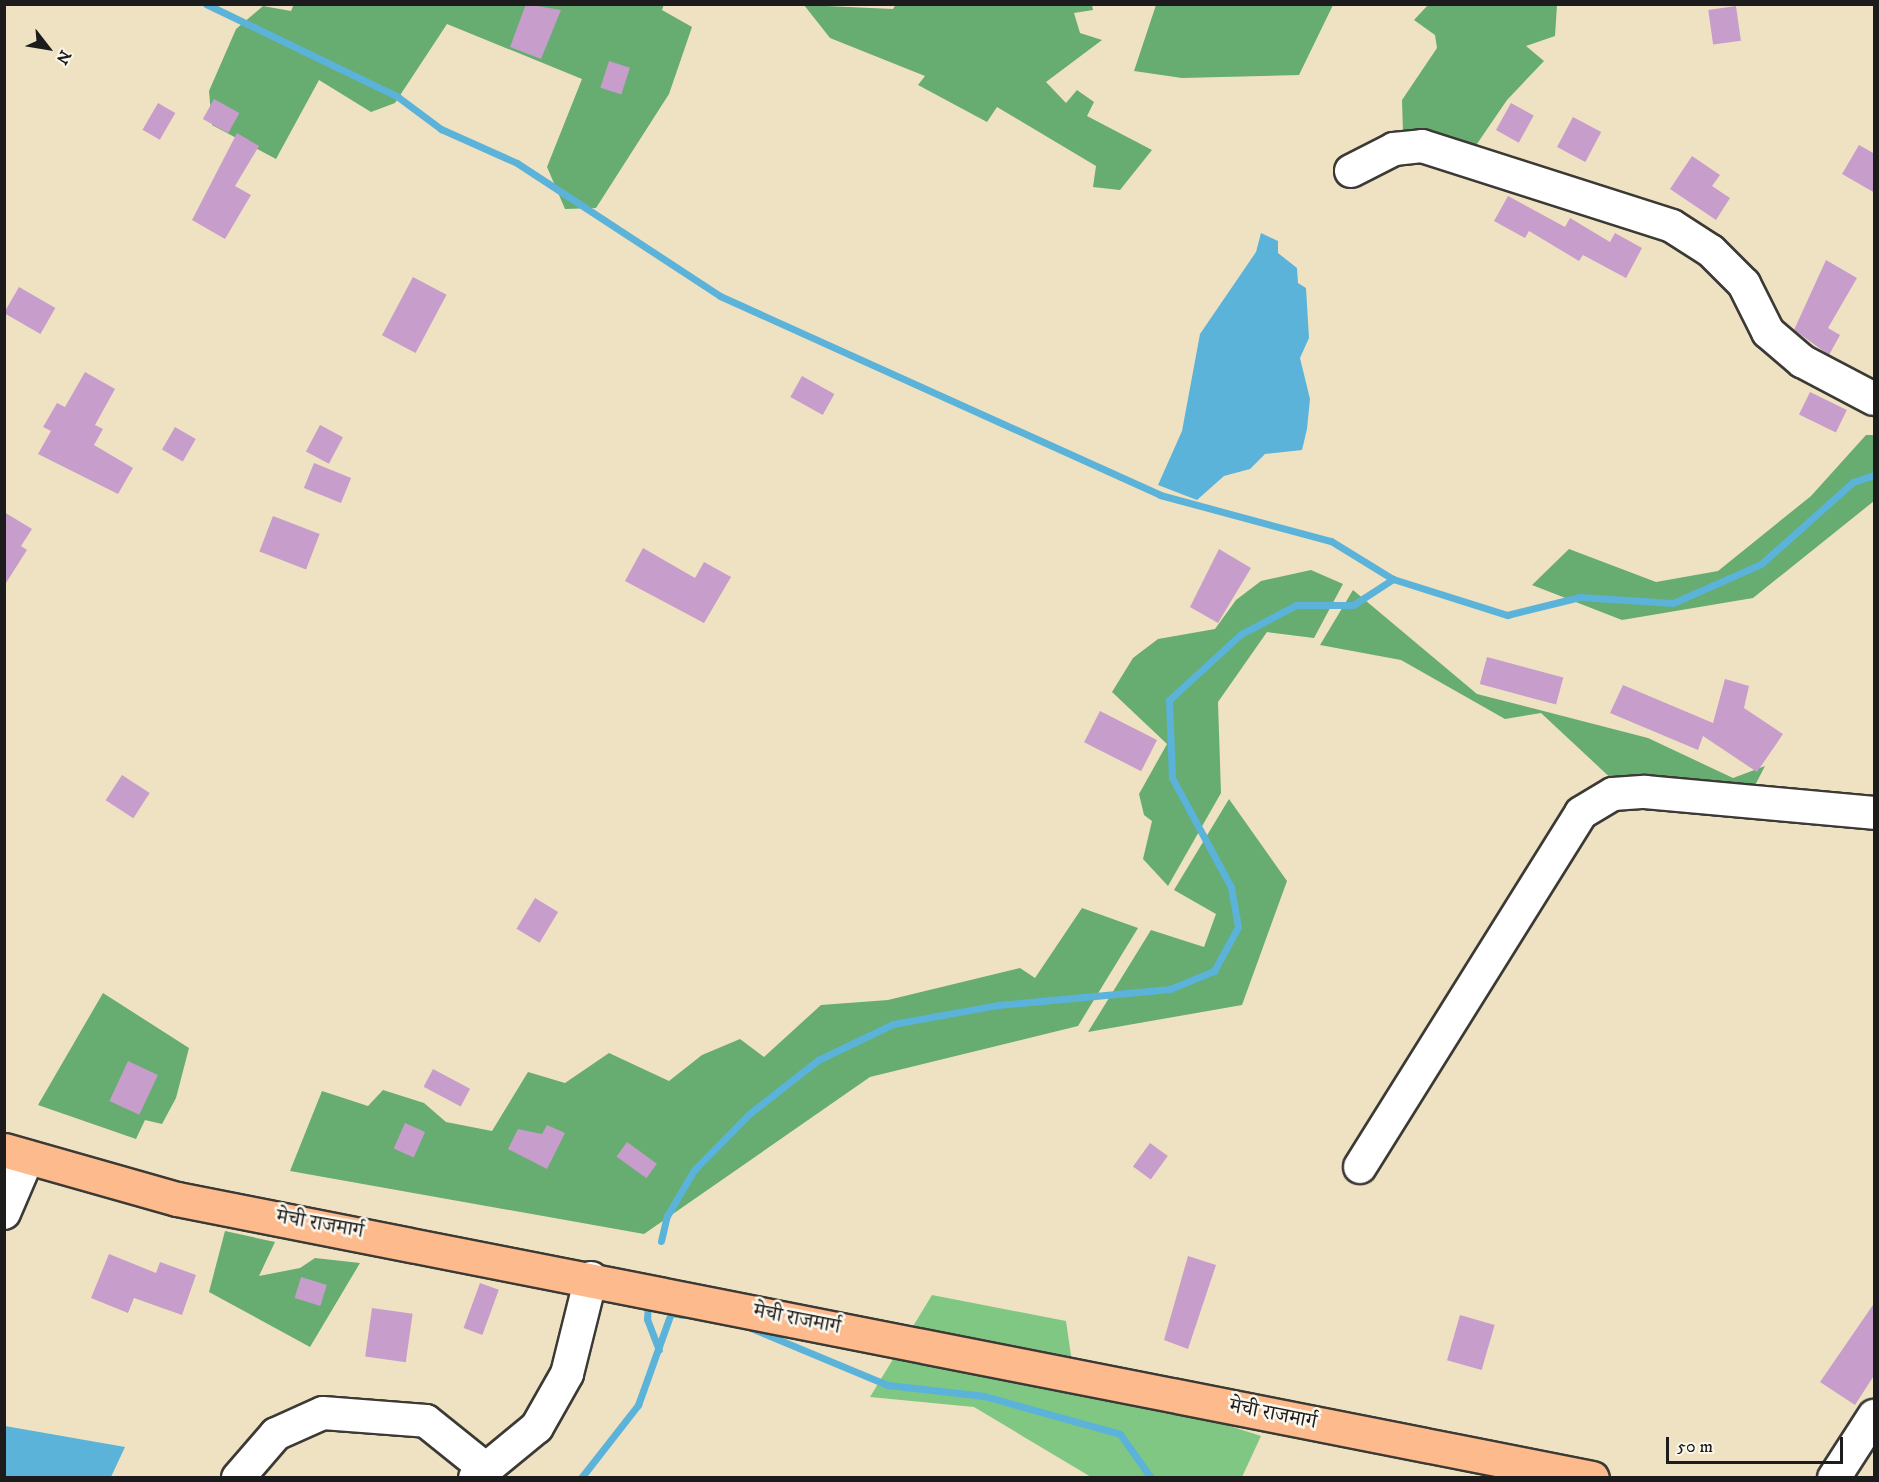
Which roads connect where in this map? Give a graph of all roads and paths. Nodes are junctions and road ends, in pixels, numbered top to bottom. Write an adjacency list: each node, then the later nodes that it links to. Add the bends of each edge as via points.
1 (1351, 171): 2 (street, via 1394,149 1422,146 1672,226 1711,251 1744,284 1768,332 1802,361)
2 (1875, 399)
3 (1875, 813): 5 (street, via 1645,792 1613,794 1581,813)
4 (16, 1153): 6 (street); 7 (main road, मेची राजमार्ग, via 177,1199)
5 (1360, 1167)
6 (4, 1213)
7 (591, 1278): 9 (street, via 567,1374 537,1427); 11 (main road, मेची राजमार्ग)
8 (1875, 1416): 12 (street)
9 (481, 1473): 10 (street, via 426,1421 323,1413 276,1434)
10 (238, 1478)
11 (1592, 1478)
12 (1834, 1478)

